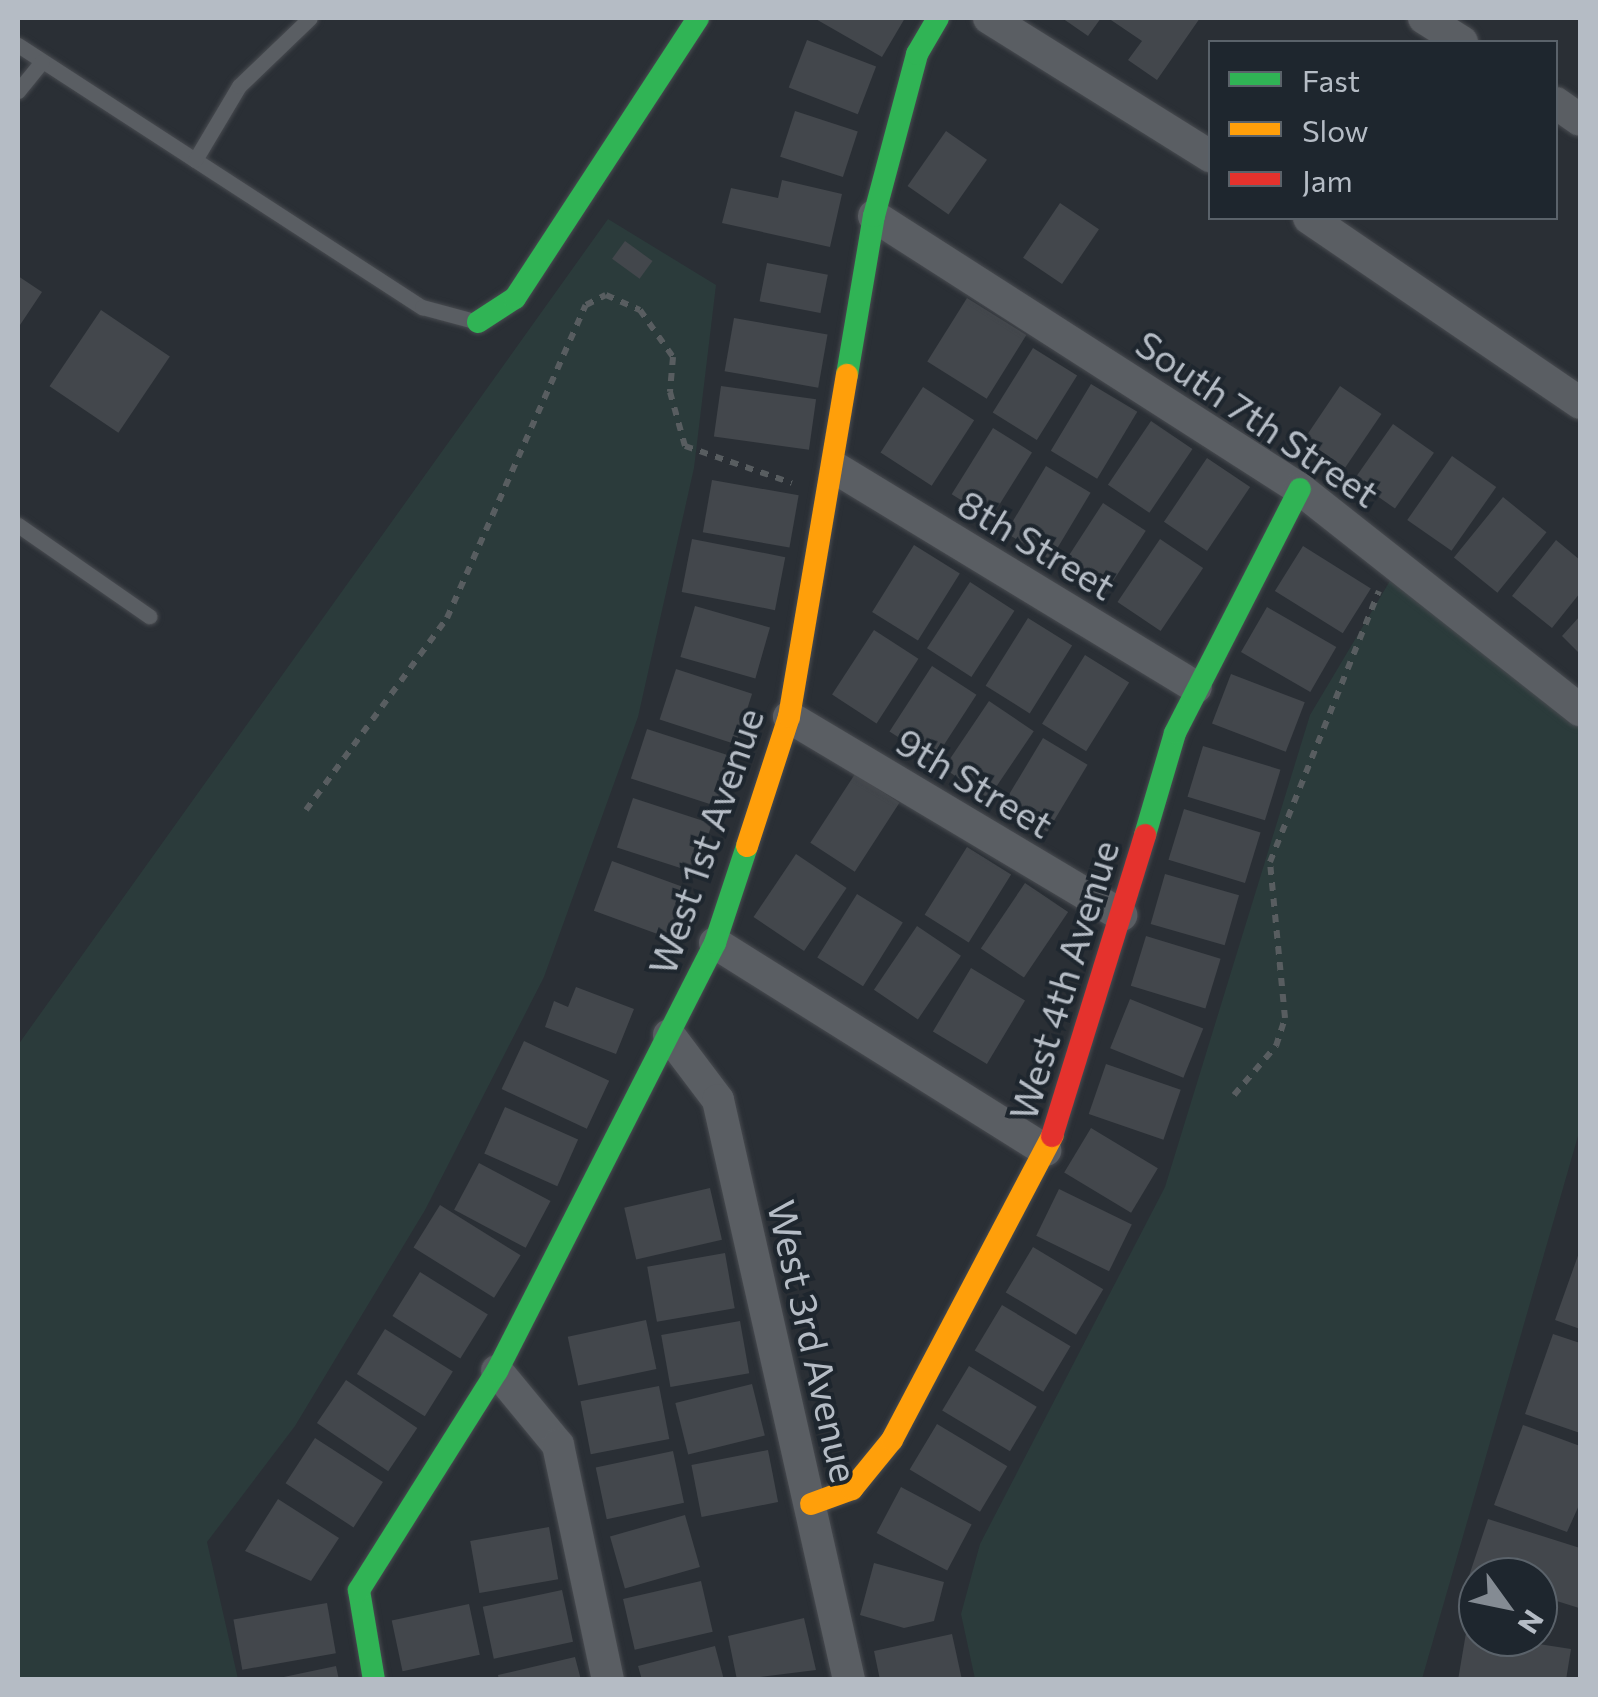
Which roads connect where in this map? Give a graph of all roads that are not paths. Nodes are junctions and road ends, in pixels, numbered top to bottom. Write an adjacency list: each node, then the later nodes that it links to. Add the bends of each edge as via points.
1 (310, 18): 13 (lane, via 240,86)
2 (938, 18): 14 (street, West 1st Avenue, via 917,54)
3 (989, 18): 12 (street)
4 (1424, 18): 6 (street)
5 (691, 20): 16 (street, via 515,298)
6 (1459, 40)
7 (18, 45): 8 (lane)
8 (42, 61): 9 (lane); 13 (lane)
9 (18, 91)
10 (1558, 105): 11 (street)
11 (1580, 120)
12 (1208, 155)
13 (195, 160): 16 (lane, via 422,307)
14 (874, 216): 18 (street, West 1st Avenue); 19 (street, South 7th Street)
15 (1312, 220): 17 (street)
16 (478, 322)
17 (1580, 403)
18 (832, 482): 22 (street, 8th Street); 24 (street, West 1st Avenue)
19 (1300, 490): 22 (street, West 4th Avenue); 23 (street, South 7th Street)
20 (18, 525): 21 (lane)
21 (149, 616)
22 (1196, 687): 25 (street, West 4th Avenue)
23 (1580, 710)
24 (789, 718): 25 (street, 9th Street); 26 (street, West 1st Avenue)
25 (1120, 915): 28 (street, West 4th Avenue)
26 (715, 943): 27 (street, West 1st Avenue); 28 (street)
27 (669, 1035): 29 (street, West 1st Avenue); 30 (street, West 3rd Avenue, via 718,1100)
28 (1045, 1150): 30 (street, West 4th Avenue, via 892,1440 852,1488)
29 (497, 1371): 31 (street, West 1st Avenue, via 359,1590); 32 (street, via 558,1445)
30 (811, 1504): 33 (street, West 3rd Avenue)
31 (374, 1680)
32 (608, 1680)
33 (848, 1680)

